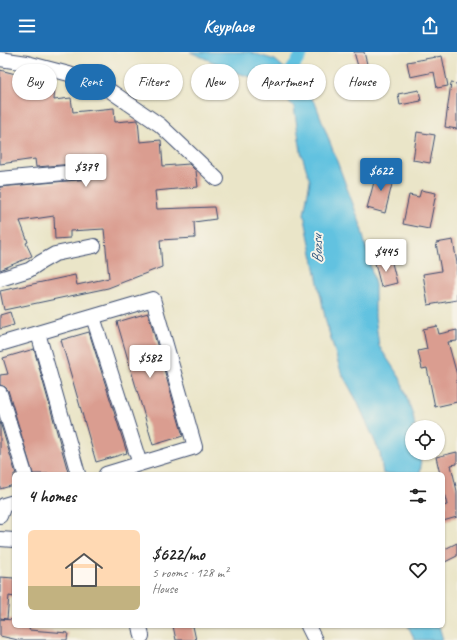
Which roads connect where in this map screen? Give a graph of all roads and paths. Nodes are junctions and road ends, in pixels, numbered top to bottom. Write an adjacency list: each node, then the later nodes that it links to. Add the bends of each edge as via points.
1 (0, 59): 4 (lane, via 69,74 109,90 160,125)
2 (87, 171): 3 (lane)
3 (0, 179)
4 (217, 179)
5 (94, 246): 6 (lane, via 55,254 29,270)
6 (0, 278)
7 (93, 317): 8 (lane); 11 (lane); 11 (lane, via 153,299 195,447)
8 (38, 333): 9 (lane); 13 (lane)
9 (0, 344)
10 (0, 393): 12 (lane)
11 (140, 464): 14 (lane)
12 (24, 472)
13 (77, 472)
14 (113, 472)
15 (12, 503): 16 (lane, via 4,505)
16 (0, 516)
17 (0, 539): 18 (lane)
18 (12, 540)
19 (309, 628): 20 (lane)
20 (315, 640)

